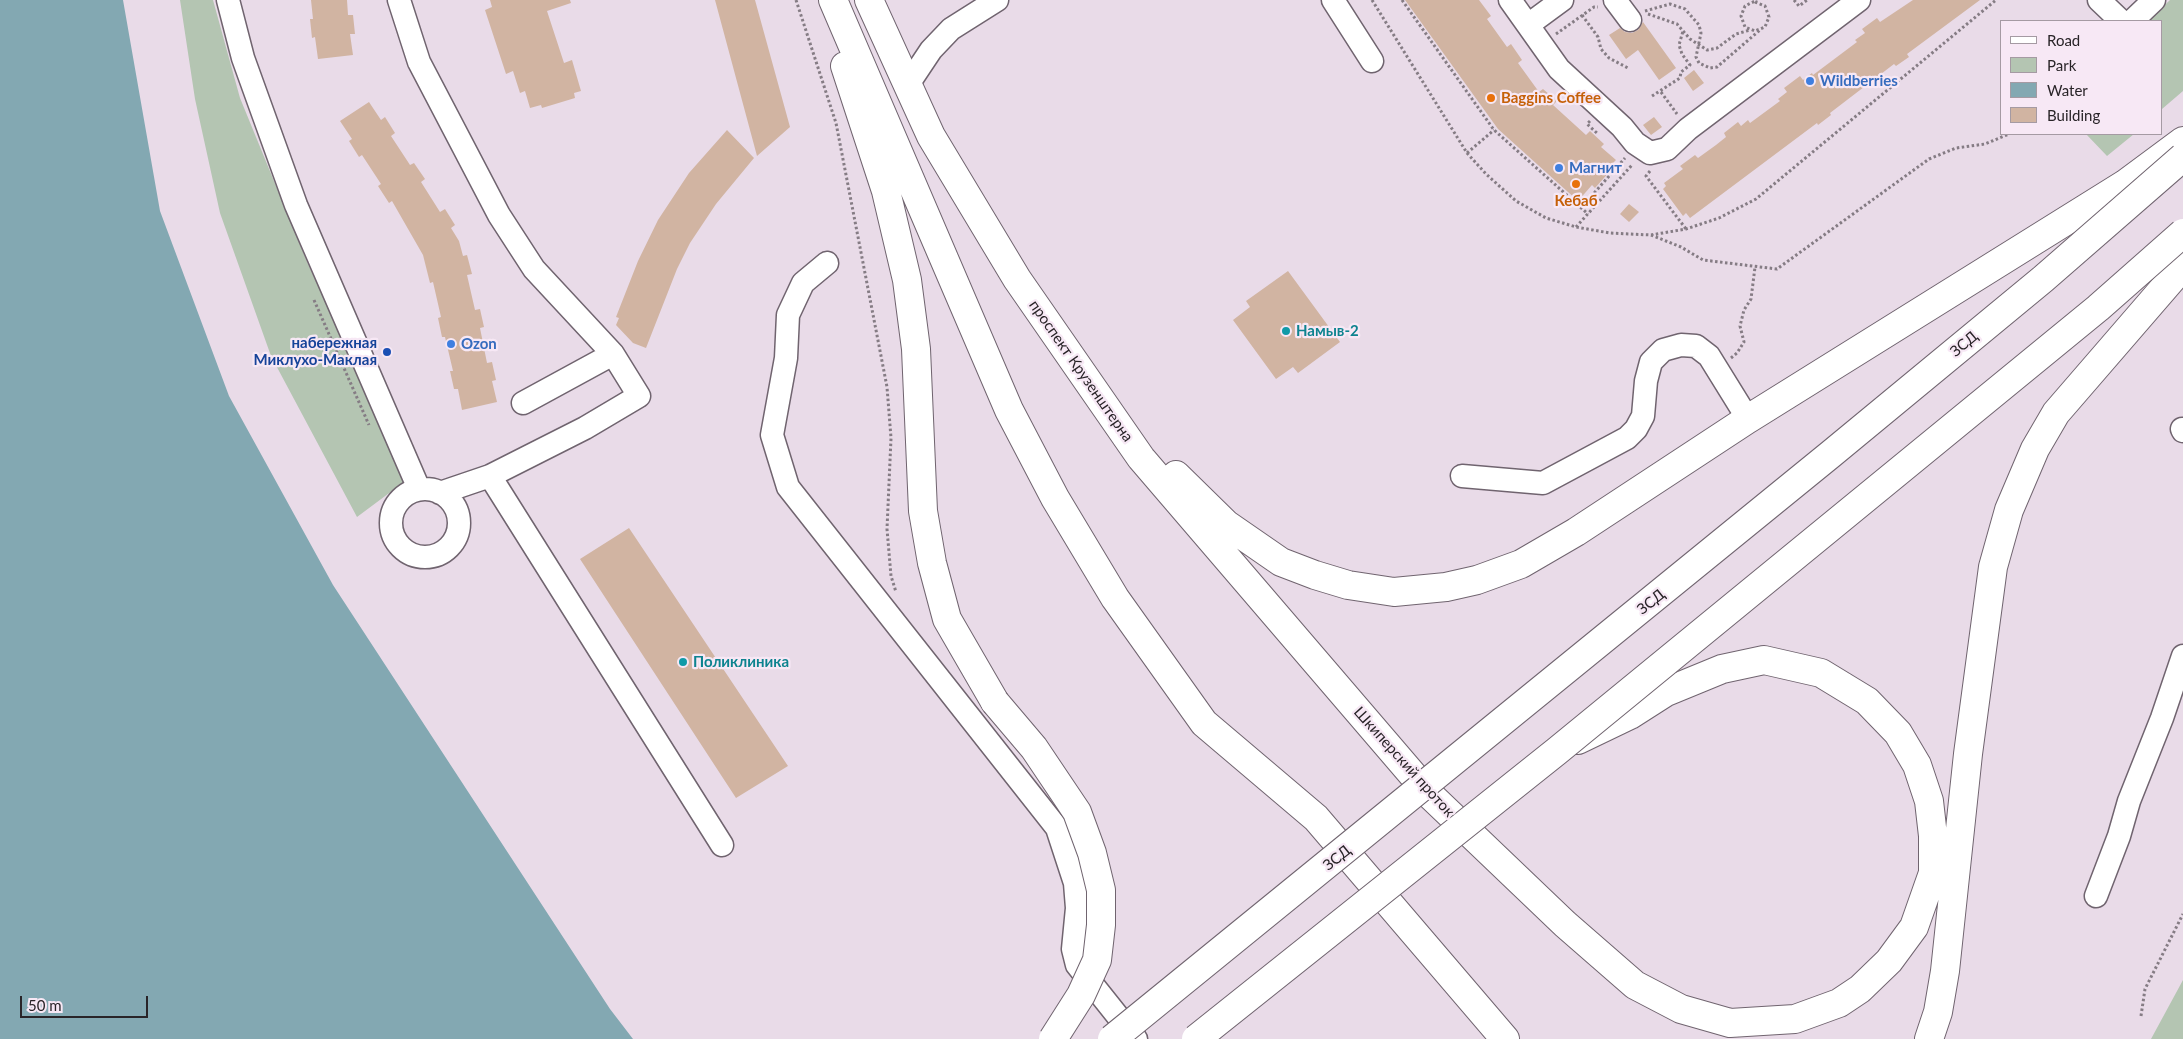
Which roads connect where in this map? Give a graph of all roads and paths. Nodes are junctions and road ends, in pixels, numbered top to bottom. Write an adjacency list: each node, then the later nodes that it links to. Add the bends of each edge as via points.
1 (228, 0): 58 (street, via 243,58 296,205 430,491)
2 (399, 0): 54 (street, via 419,62 500,215 534,269)
3 (824, 0): 67 (main road, bridge, via 886,191 907,280 916,349 923,511 947,619 995,702 1034,748 1077,812 1101,890 1097,960 1081,995)
4 (833, 0): 71 (main road, via 1009,410 1084,549 1115,598 1204,723 1316,818)
5 (869, 0): 30 (main road, проспект Крузенштерна)
6 (997, 0): 30 (street, via 951,29 931,50)
7 (1333, 0): 28 (street)
8 (1402, 0): 35 (path)
9 (1510, 0): 22 (street)
10 (1562, 0): 22 (street)
11 (1794, 0): 12 (path, via 1799,6)
12 (1807, 0)
13 (1860, 0): 34 (street)
14 (2099, 0): 20 (street)
15 (2154, 0): 21 (street)
16 (1756, 1): 24 (path, via 1742,11 1742,22); 25 (path, via 1765,6 1770,17)
17 (1609, 4): 18 (path, via 1594,7); 19 (street)
18 (1582, 15): 26 (path); 29 (path, via 1608,58)
19 (1630, 20)
20 (2120, 20)
21 (2133, 20)
22 (1528, 25): 26 (street)
23 (1683, 30): 27 (path); 27 (path, via 1677,24 1642,11 1670,4 1685,9 1699,25); 31 (path, via 1680,45 1690,65 1681,72 1680,78)
24 (1750, 30): 25 (path); 27 (path, via 1736,34 1712,50)
25 (1760, 30): 27 (path, via 1717,66 1710,68 1696,58)
26 (1542, 44): 39 (street, via 1559,69)
27 (1698, 45)
28 (1372, 61)
29 (1628, 68)
30 (907, 86): 53 (main road, проспект Крузенштерна, via 931,136)
31 (1661, 92): 32 (path); 34 (path)
32 (1652, 96)
33 (1587, 124): 37 (path)
34 (1688, 129): 39 (street, via 1667,149 1650,153)
35 (1494, 130): 40 (path); 44 (path)
36 (2006, 135): 52 (path, via 1928,159 1777,269)
37 (1600, 136)
38 (2183, 141): 57 (main road, via 2125,184)
39 (1643, 150): 45 (path)
40 (1467, 153)
41 (1619, 153): 44 (path, via 1625,158)
42 (2183, 157): 68 (main road, ЗСД, bridge, via 2043,279 1824,460)
43 (1650, 173): 47 (path, via 1646,176)
44 (1580, 208): 45 (path)
45 (1588, 214): 46 (path)
46 (1576, 227)
47 (1686, 229)
48 (2183, 233): 62 (main road, bridge, via 2098,308)
49 (1651, 235): 52 (path, via 1703,260)
50 (827, 263): 69 (street, via 803,283 788,315 786,358 772,435 788,487 1057,828 1075,883 1077,908 1073,949 1077,965)
51 (2183, 266): 72 (main road, via 2056,413 2035,449 2009,510 1992,576 1968,754 1945,971 1938,1012)
52 (1755, 267): 55 (path, via 1751,299 1740,326 1744,342 1737,354)
53 (1017, 279): 57 (main road, via 1151,449 1226,524 1282,562 1348,585 1394,592 1446,587 1521,564 1576,532); 61 (main road, проспект Крузенштерна, via 1141,458)
54 (613, 354): 56 (street); 58 (street, via 639,396 585,428)
55 (1718, 368): 57 (street); 59 (street, via 1696,346 1680,345 1663,350 1651,362 1643,416 1627,438 1543,483)
56 (523, 403)
57 (1748, 419)
58 (490, 476): 63 (street)
59 (1462, 476)
60 (2183, 656): 64 (street)
61 (1351, 702): 62 (main road, Шкиперский проток, via 1430,795 1565,924 1635,985 1681,1009 1730,1023 1795,1019 1840,1002 1860,989 1889,961 1914,927 1933,873 1929,801 1917,765 1898,733 1867,701 1821,673 1764,660 1722,669 1666,692 1630,715)
62 (1557, 751): 70 (main road, bridge)
63 (722, 845)
64 (2096, 896)
65 (2183, 914): 66 (path, via 2145,989)
66 (2141, 1016)
67 (1053, 1039)
68 (1112, 1039)
69 (1136, 1039)
70 (1196, 1039)
71 (1505, 1039)
72 (1929, 1039)

